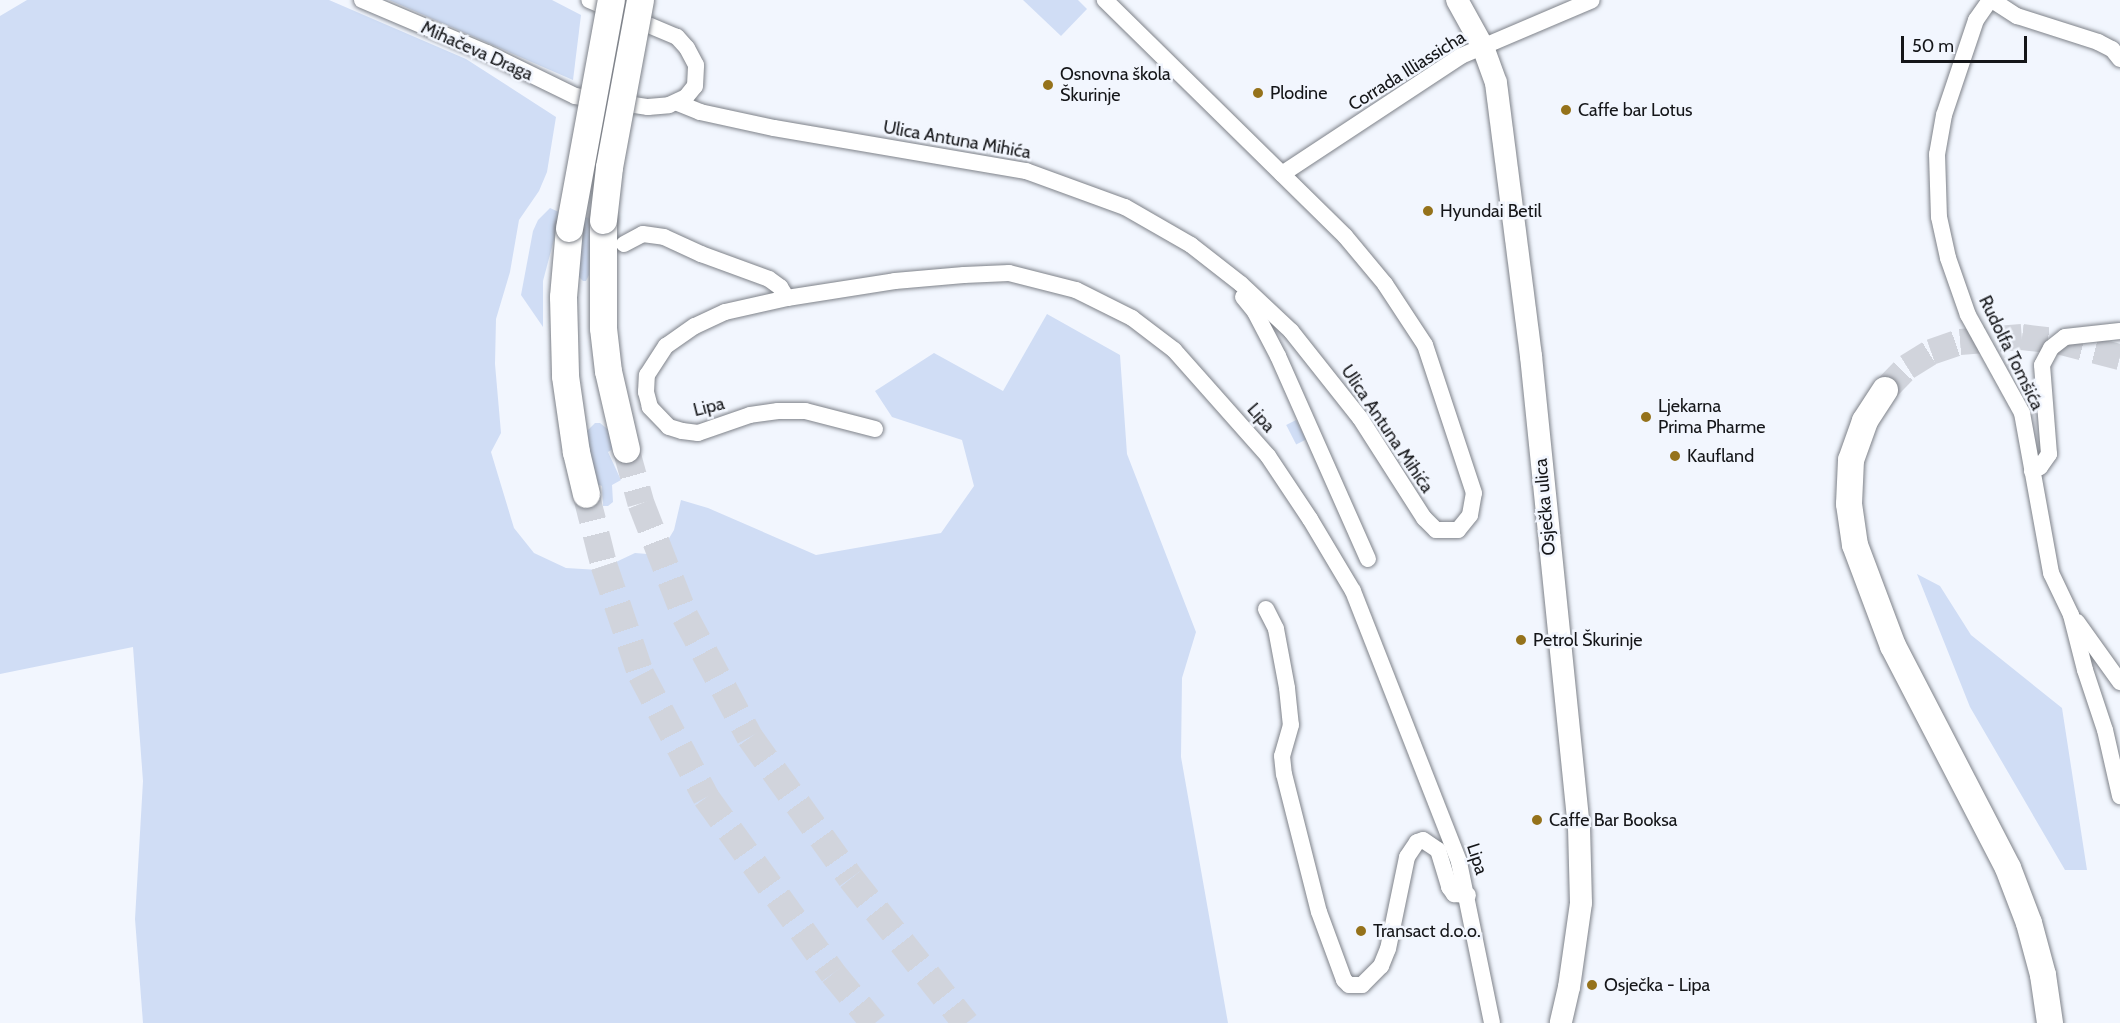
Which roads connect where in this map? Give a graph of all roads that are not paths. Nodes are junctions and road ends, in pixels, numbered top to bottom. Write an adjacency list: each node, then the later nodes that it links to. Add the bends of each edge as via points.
1 (362, 0): 11 (street, Mihačeva Draga, via 487,53 575,96 648,107)
2 (590, 0): 11 (street, via 677,37 687,48 696,65 695,86)
3 (610, 0): 21 (highway, bridge, via 569,228 563,297 565,376)
4 (640, 0): 19 (highway, bridge, via 603,220 604,338)
5 (1105, 0): 12 (street, Ulica Antuna Mihića)
6 (1457, 0): 9 (main road, Osječka ulica)
7 (1592, 0): 9 (street, Corrada Illiassicha)
8 (1991, 0): 10 (street, via 2017,16 2098,42 2112,49); 20 (street, Rudolfa Tomšića, via 1976,20 1944,115 1937,154 1938,209 1948,258 1968,315 2022,413)
9 (1484, 47): 12 (street, Corrada Illiassicha, via 1461,56); 29 (main road, Osječka ulica, via 1496,83 1517,239 1578,827 1581,903)
10 (2120, 59)
11 (678, 102): 14 (street, Ulica Antuna Mihića, via 700,112 774,128 1026,171 1125,207 1191,245)
12 (1282, 174): 14 (street, Ulica Antuna Mihića, via 1345,236 1385,284 1425,345 1474,493 1470,514 1458,530 1436,530 1424,519 1377,443 1323,368)
13 (624, 244): 15 (street, via 643,234 664,237 769,279)
14 (1241, 284): 22 (street, via 1239,292 1255,312 1278,356)
15 (786, 298): 18 (street, Lipa, via 725,312 666,346 647,375 646,392 656,416 669,427 698,433 750,415 778,411 806,411); 27 (street, Lipa, via 895,281 1009,273 1076,290 1132,318 1174,350 1268,456 1353,591 1459,862)
16 (2120, 331): 20 (street, via 2065,337 2051,348 2042,365 2049,454)
17 (1885, 390): 30 (main road, via 1865,421 1851,460 1849,504 1856,545 1898,656 2008,868 2029,922)
18 (875, 429)
19 (626, 449)
20 (2032, 471): 24 (street, Rudolfa Tomšića, via 2051,573)
21 (586, 494)
22 (1368, 559)
23 (1266, 609): 27 (street, Lipa, via 1276,630 1288,697 1291,725 1282,756 1284,774 1319,912 1344,980 1349,985 1362,985 1381,966 1407,857 1417,842 1424,840 1438,850 1449,887 1455,894)
24 (2071, 615): 25 (street); 26 (street, Rudolfa Tomšića)
25 (2120, 682)
26 (2120, 796)
27 (1468, 895): 28 (street, Lipa)
28 (1492, 1023)
29 (1561, 1023)
30 (2050, 1023)

